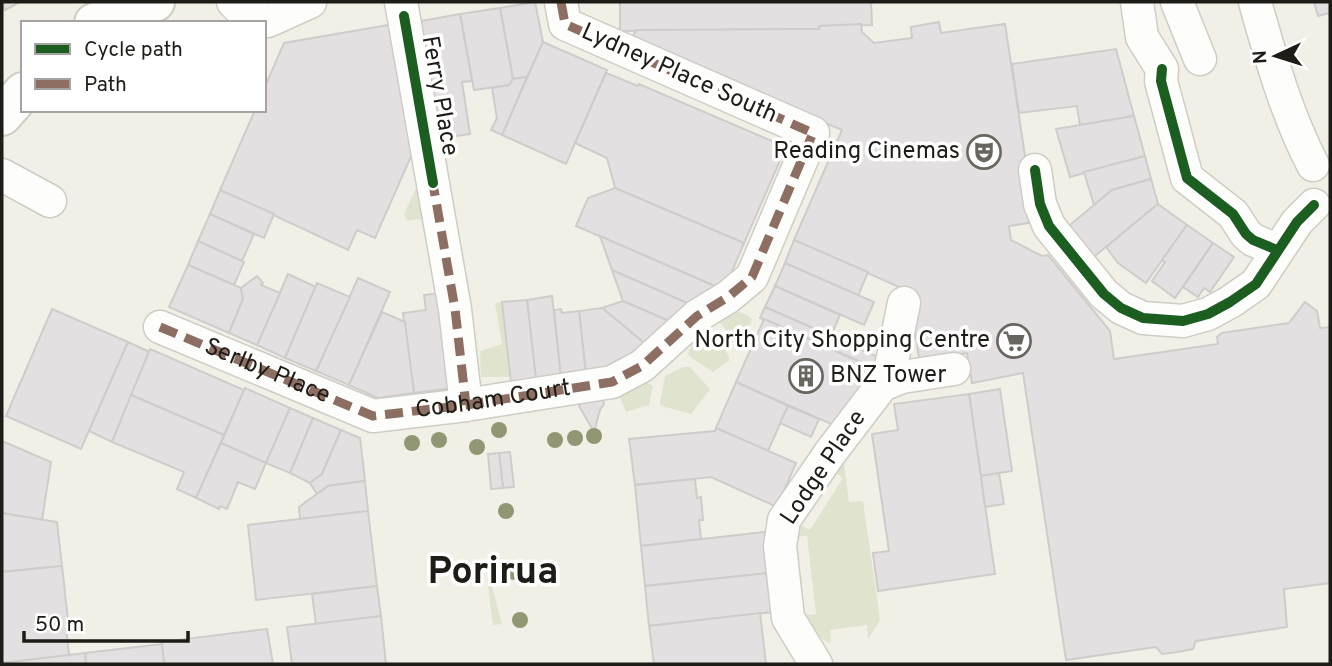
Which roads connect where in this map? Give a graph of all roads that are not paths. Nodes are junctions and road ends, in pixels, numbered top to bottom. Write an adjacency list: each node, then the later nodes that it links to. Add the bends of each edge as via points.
1 (155, 2): 9 (main road)
2 (233, 2): 3 (street, via 243,12 268,21)
3 (310, 2)
4 (561, 2): 13 (street, Lydney Place South, via 565,24)
5 (1137, 2): 19 (street, via 1142,37 1162,69 1161,80 1188,178 1233,214 1253,240)
6 (1177, 2): 10 (street)
7 (1255, 2): 14 (street, via 1290,119)
8 (403, 9): 24 (street, Ferry Place, via 455,309)
9 (99, 21)
10 (1200, 59)
11 (21, 94): 12 (main road)
12 (2, 116)
13 (813, 133): 24 (street, Cobham Court, via 752,277 697,316 642,366 611,382)
14 (1321, 162): 18 (street, via 1308,171 1304,186 1309,200)
15 (1035, 170): 19 (street, via 1049,226 1104,294 1143,318 1183,321 1230,303 1256,284)
16 (2, 176): 17 (street)
17 (50, 201)
18 (1322, 208): 19 (street, via 1297,222)
19 (1277, 250)
20 (904, 303): 23 (street, via 891,367)
21 (160, 327): 25 (street, Serlby Place)
22 (954, 369): 23 (street, Lodge Place)
23 (882, 385): 26 (street, Lodge Place, via 800,496 780,533 788,618)
24 (466, 405): 25 (street, Cobham Court)
25 (373, 416)
26 (816, 664)

